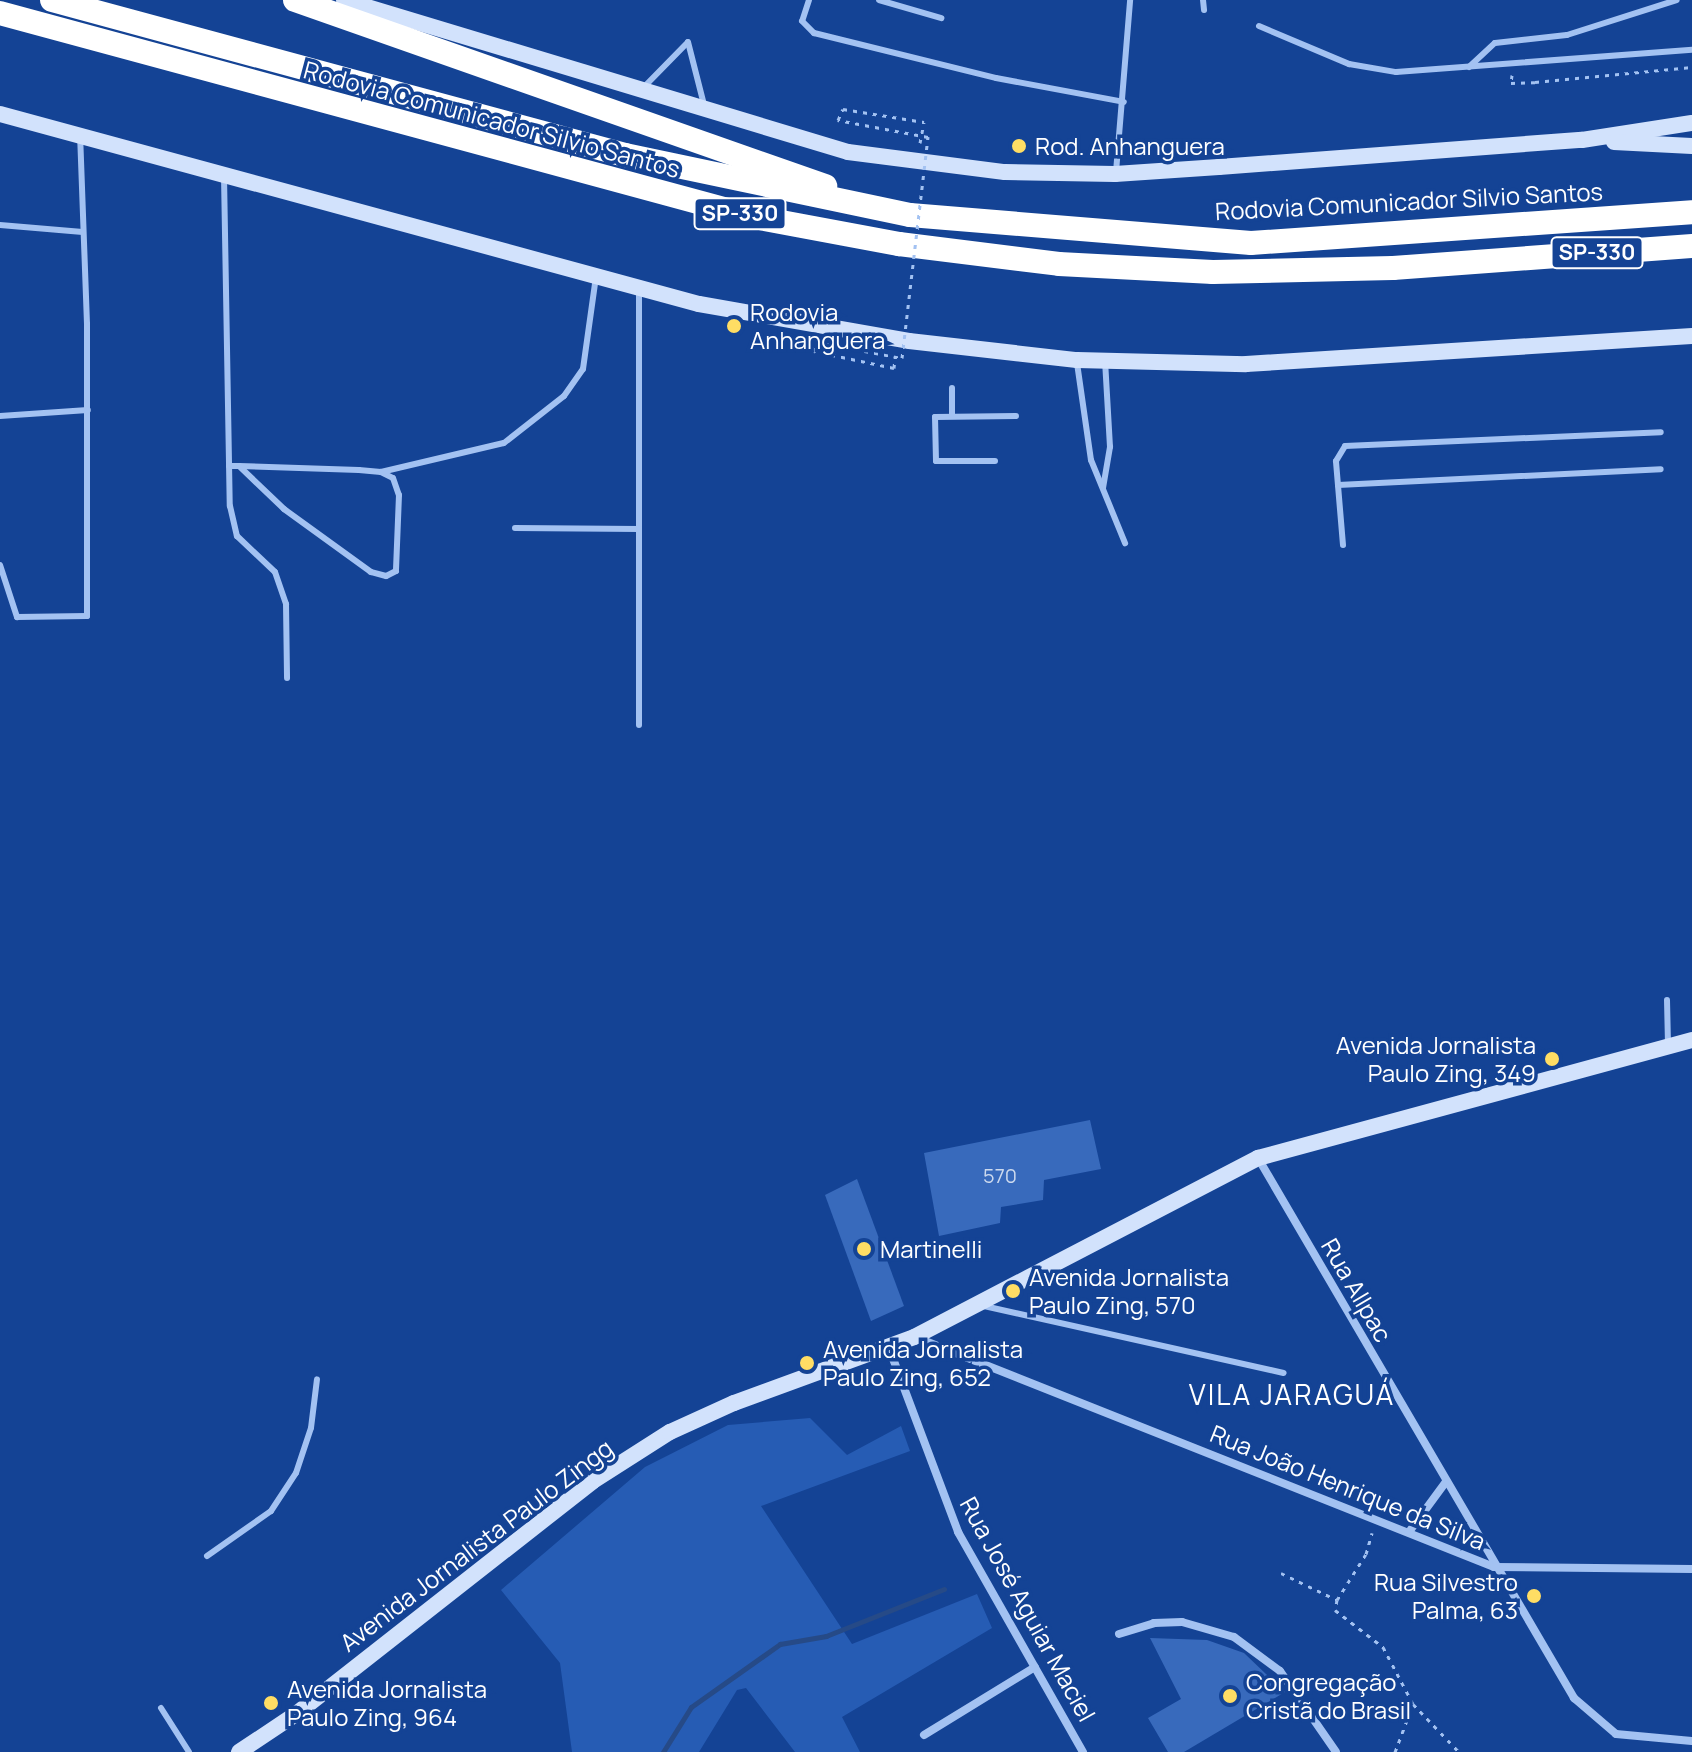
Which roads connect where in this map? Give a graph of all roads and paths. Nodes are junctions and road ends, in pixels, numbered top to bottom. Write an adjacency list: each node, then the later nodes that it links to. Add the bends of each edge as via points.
1 (52, 0): 29 (highway, Rodovia Comunicador Silvio Santos / SP-330, via 625,155)
2 (295, 0): 29 (highway)
3 (344, 0): 17 (main road)
4 (809, 0): 18 (lane, via 802,21 814,33 1008,81)
5 (879, 0): 11 (lane)
6 (1130, 0): 18 (lane)
7 (1203, 0): 9 (lane)
8 (1677, 0): 14 (lane, via 1567,35 1495,43)
9 (1204, 10)
10 (0, 13): 33 (highway, Rodovia Comunicador Silvio Santos / SP-330, via 617,182 843,235 1059,264 1213,272)
11 (941, 18)
12 (1259, 26): 14 (lane, via 1349,64 1396,72)
13 (1692, 50): 14 (lane)
14 (1469, 67)
15 (1692, 67): 16 (path)
16 (1511, 83)
17 (643, 88): 19 (main road); 19 (lane, via 688,42)
18 (1124, 102): 26 (lane)
19 (705, 109): 25 (main road, via 848,152)
20 (0, 114): 22 (main road)
21 (1692, 123): 23 (main road)
22 (80, 137): 27 (main road); 31 (lane)
23 (1582, 140): 24 (main road); 26 (main road)
24 (1692, 146)
25 (916, 162): 26 (main road, via 1005,172); 40 (path, bridge, via 924,122 843,109 838,120 928,137 902,358 815,342 814,351)
26 (1115, 174)
27 (224, 176): 35 (main road); 48 (lane)
28 (1692, 212): 29 (highway, Rodovia Comunicador Silvio Santos / SP-330, via 1251,243)
29 (910, 215)
30 (0, 225): 31 (lane)
31 (83, 232): 42 (lane)
32 (1692, 246): 33 (highway, Rodovia Comunicador Silvio Santos / SP-330)
33 (1502, 260): 34 (highway)
34 (1692, 263)
35 (596, 277): 36 (main road); 51 (lane, via 583,369 564,396 504,443)
36 (639, 288): 38 (main road, via 738,312 909,341); 55 (lane)
37 (1692, 336): 39 (main road, via 1246,364)
38 (1077, 360): 39 (main road); 53 (lane, via 1091,460)
39 (1105, 361): 53 (lane, via 1109,459)
40 (894, 368)
41 (952, 388): 44 (lane)
42 (88, 410): 43 (lane); 58 (lane, via 87,616 17,617)
43 (0, 416)
44 (952, 416): 45 (lane); 47 (lane, via 935,417 936,461)
45 (1016, 416)
46 (1661, 432): 52 (lane, via 1345,446 1337,457)
47 (995, 461)
48 (229, 466): 49 (lane); 59 (lane, via 237,536 275,572 286,604)
49 (239, 466): 51 (lane); 51 (lane, via 284,509 371,572 386,576 396,571 399,553 399,495 393,478)
50 (1661, 469): 52 (lane)
51 (381, 472)
52 (1338, 485): 57 (lane)
53 (1103, 488): 56 (lane)
54 (515, 528): 55 (lane)
55 (639, 529): 60 (lane)
56 (1125, 543)
57 (1343, 545)
58 (0, 565)
59 (287, 678)
60 (639, 725)
61 (1667, 1000): 63 (lane)
62 (1692, 1040): 63 (main road, Avenida Jornalista Paulo Zingg)
63 (1668, 1047): 64 (main road, Avenida Jornalista Paulo Zingg)
64 (1258, 1158): 65 (main road, Avenida Jornalista Paulo Zingg); 70 (street, Rua Allpac)
65 (976, 1304): 66 (main road, Avenida Jornalista Paulo Zingg); 68 (lane)
66 (914, 1337): 67 (main road, Avenida Jornalista Paulo Zingg); 71 (street, Rua João Henrique da Silva)
67 (889, 1348): 79 (street, Rua José Aguiar Maciel, via 958,1532); 85 (main road, Avenida Jornalista Paulo Zingg, via 734,1403 670,1432 593,1481 296,1714)
68 (1284, 1373)
69 (317, 1379): 73 (lane, via 311,1428 296,1473 271,1511)
70 (1445, 1483): 72 (street); 74 (street, Rua Allpac)
71 (1375, 1519): 72 (street, Rua João Henrique da Silva); 77 (path, via 1366,1554)
72 (1409, 1532): 74 (street, Rua João Henrique da Silva)
73 (207, 1556)
74 (1494, 1567): 75 (street, Rua João Henrique da Silva); 83 (street, Rua Allpac, via 1591,1718 1616,1734)
75 (1692, 1569)
76 (1281, 1573): 77 (path)
77 (1337, 1600): 80 (path, via 1335,1610 1383,1647)
78 (1119, 1634): 87 (street, via 1154,1623 1182,1622 1234,1637 1280,1671)
79 (1035, 1667): 82 (street); 86 (street, Rua José Aguiar Maciel)
80 (1413, 1704): 88 (path); 89 (path)
81 (161, 1708): 84 (lane)
82 (924, 1735)
83 (1692, 1741)
84 (189, 1752)
85 (239, 1752)
86 (1083, 1752)
87 (1336, 1752)
88 (1395, 1752)
89 (1459, 1752)

